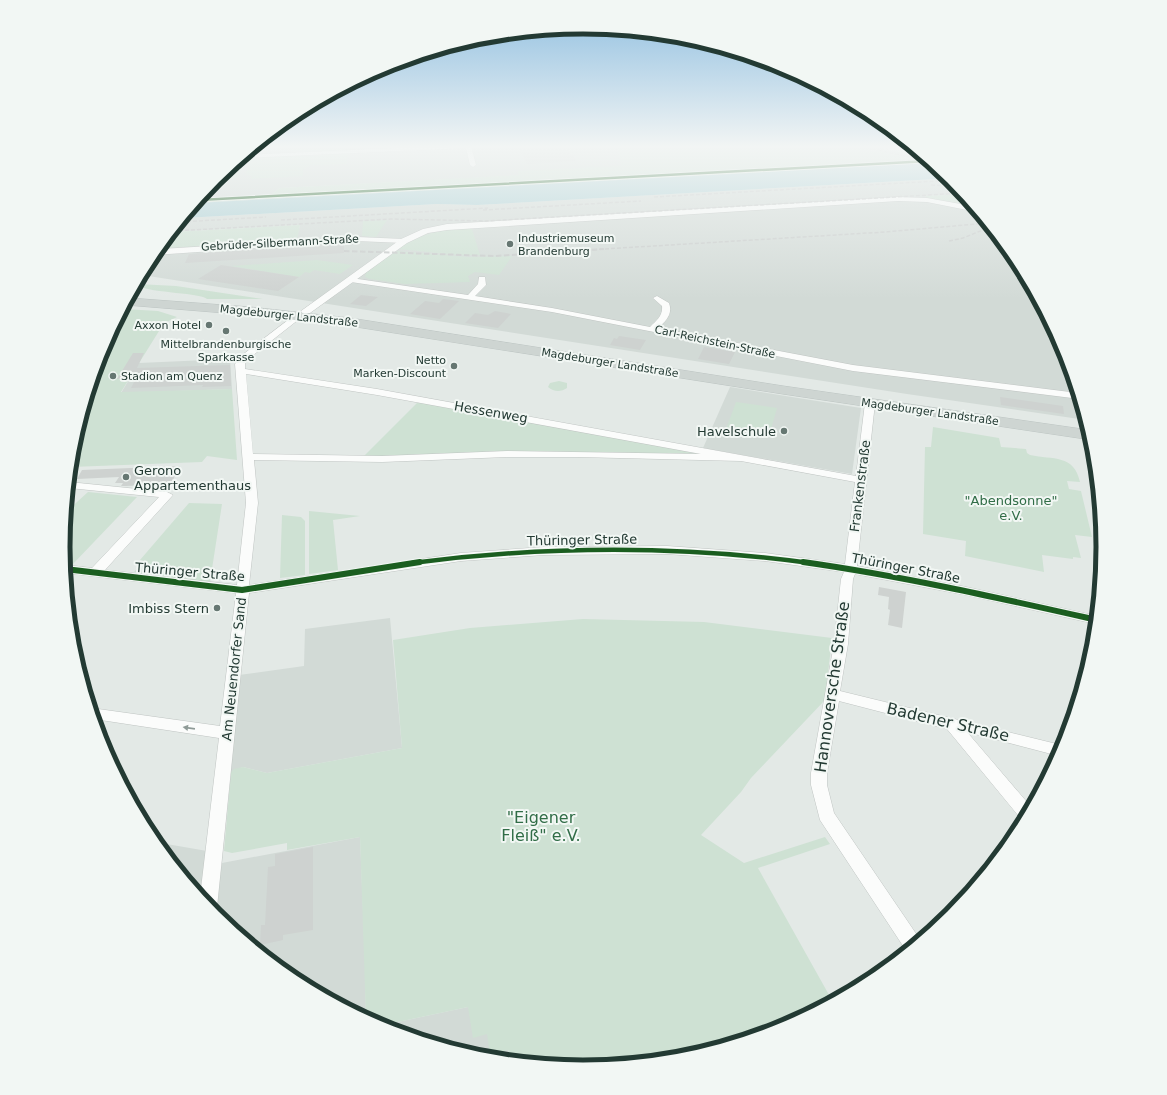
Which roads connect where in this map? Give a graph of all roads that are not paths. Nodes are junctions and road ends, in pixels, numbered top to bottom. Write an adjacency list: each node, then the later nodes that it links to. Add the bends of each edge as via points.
1 (967, 206): 2 (street, via 904,199 504,222 439,228)
2 (404, 241): 3 (street, Gebrüder-Silbermann-Straße, via 357,239); 5 (street)
3 (166, 250)
4 (482, 278): 6 (street, via 482,285)
5 (351, 280): 6 (street, Carl-Reichstein-Straße); 10 (street)
6 (470, 297): 11 (street, Carl-Reichstein-Straße)
7 (135, 298): 10 (main road, Magdeburger Landstraße, via 229,304)
8 (657, 298): 11 (street, via 666,305 667,311)
9 (133, 302): 10 (main road, Magdeburger Landstraße)
10 (302, 314): 12 (street, Am Neuendorfer Sand, via 244,358 240,364); 14 (main road, Magdeburger Landstraße); 15 (main road, Magdeburger Landstraße)
11 (653, 329): 13 (street, Carl-Reichstein-Straße, via 853,368)
12 (241, 371): 17 (street, Am Neuendorfer Sand); 18 (street, Hessenweg, via 384,393)
13 (1074, 395)
14 (870, 403): 16 (main road, Magdeburger Landstraße); 19 (street, Frankenstraße)
15 (1083, 428)
16 (1084, 434)
17 (248, 457): 18 (street, Hessenweg, via 382,459 578,454); 24 (street, Am Neuendorfer Sand, via 252,503)
18 (741, 458): 19 (street, Hessenweg)
19 (861, 480): 21 (street, Frankenstraße)
20 (74, 485): 23 (street, via 167,495)
21 (851, 568): 24 (street, Thüringer Straße, via 711,553 635,549 552,551 461,557); 25 (street, Thüringer Straße); 26 (street, Hannoversche Straße, via 847,578)
22 (71, 570): 23 (street, Thüringer Straße)
23 (95, 573): 24 (street, Thüringer Straße)
24 (242, 590): 29 (street, Am Neuendorfer Sand)
25 (1092, 619)
26 (833, 694): 28 (street, Badener Straße); 33 (street, Hannoversche Straße, via 819,773 820,792 826,815)
27 (97, 714): 29 (street, one-way to 27)
28 (952, 725): 30 (street, Badener Straße, via 965,726); 31 (street)
29 (228, 733): 32 (street, Am Neuendorfer Sand)
30 (1056, 749)
31 (1024, 810)
32 (209, 899)
33 (911, 943)

